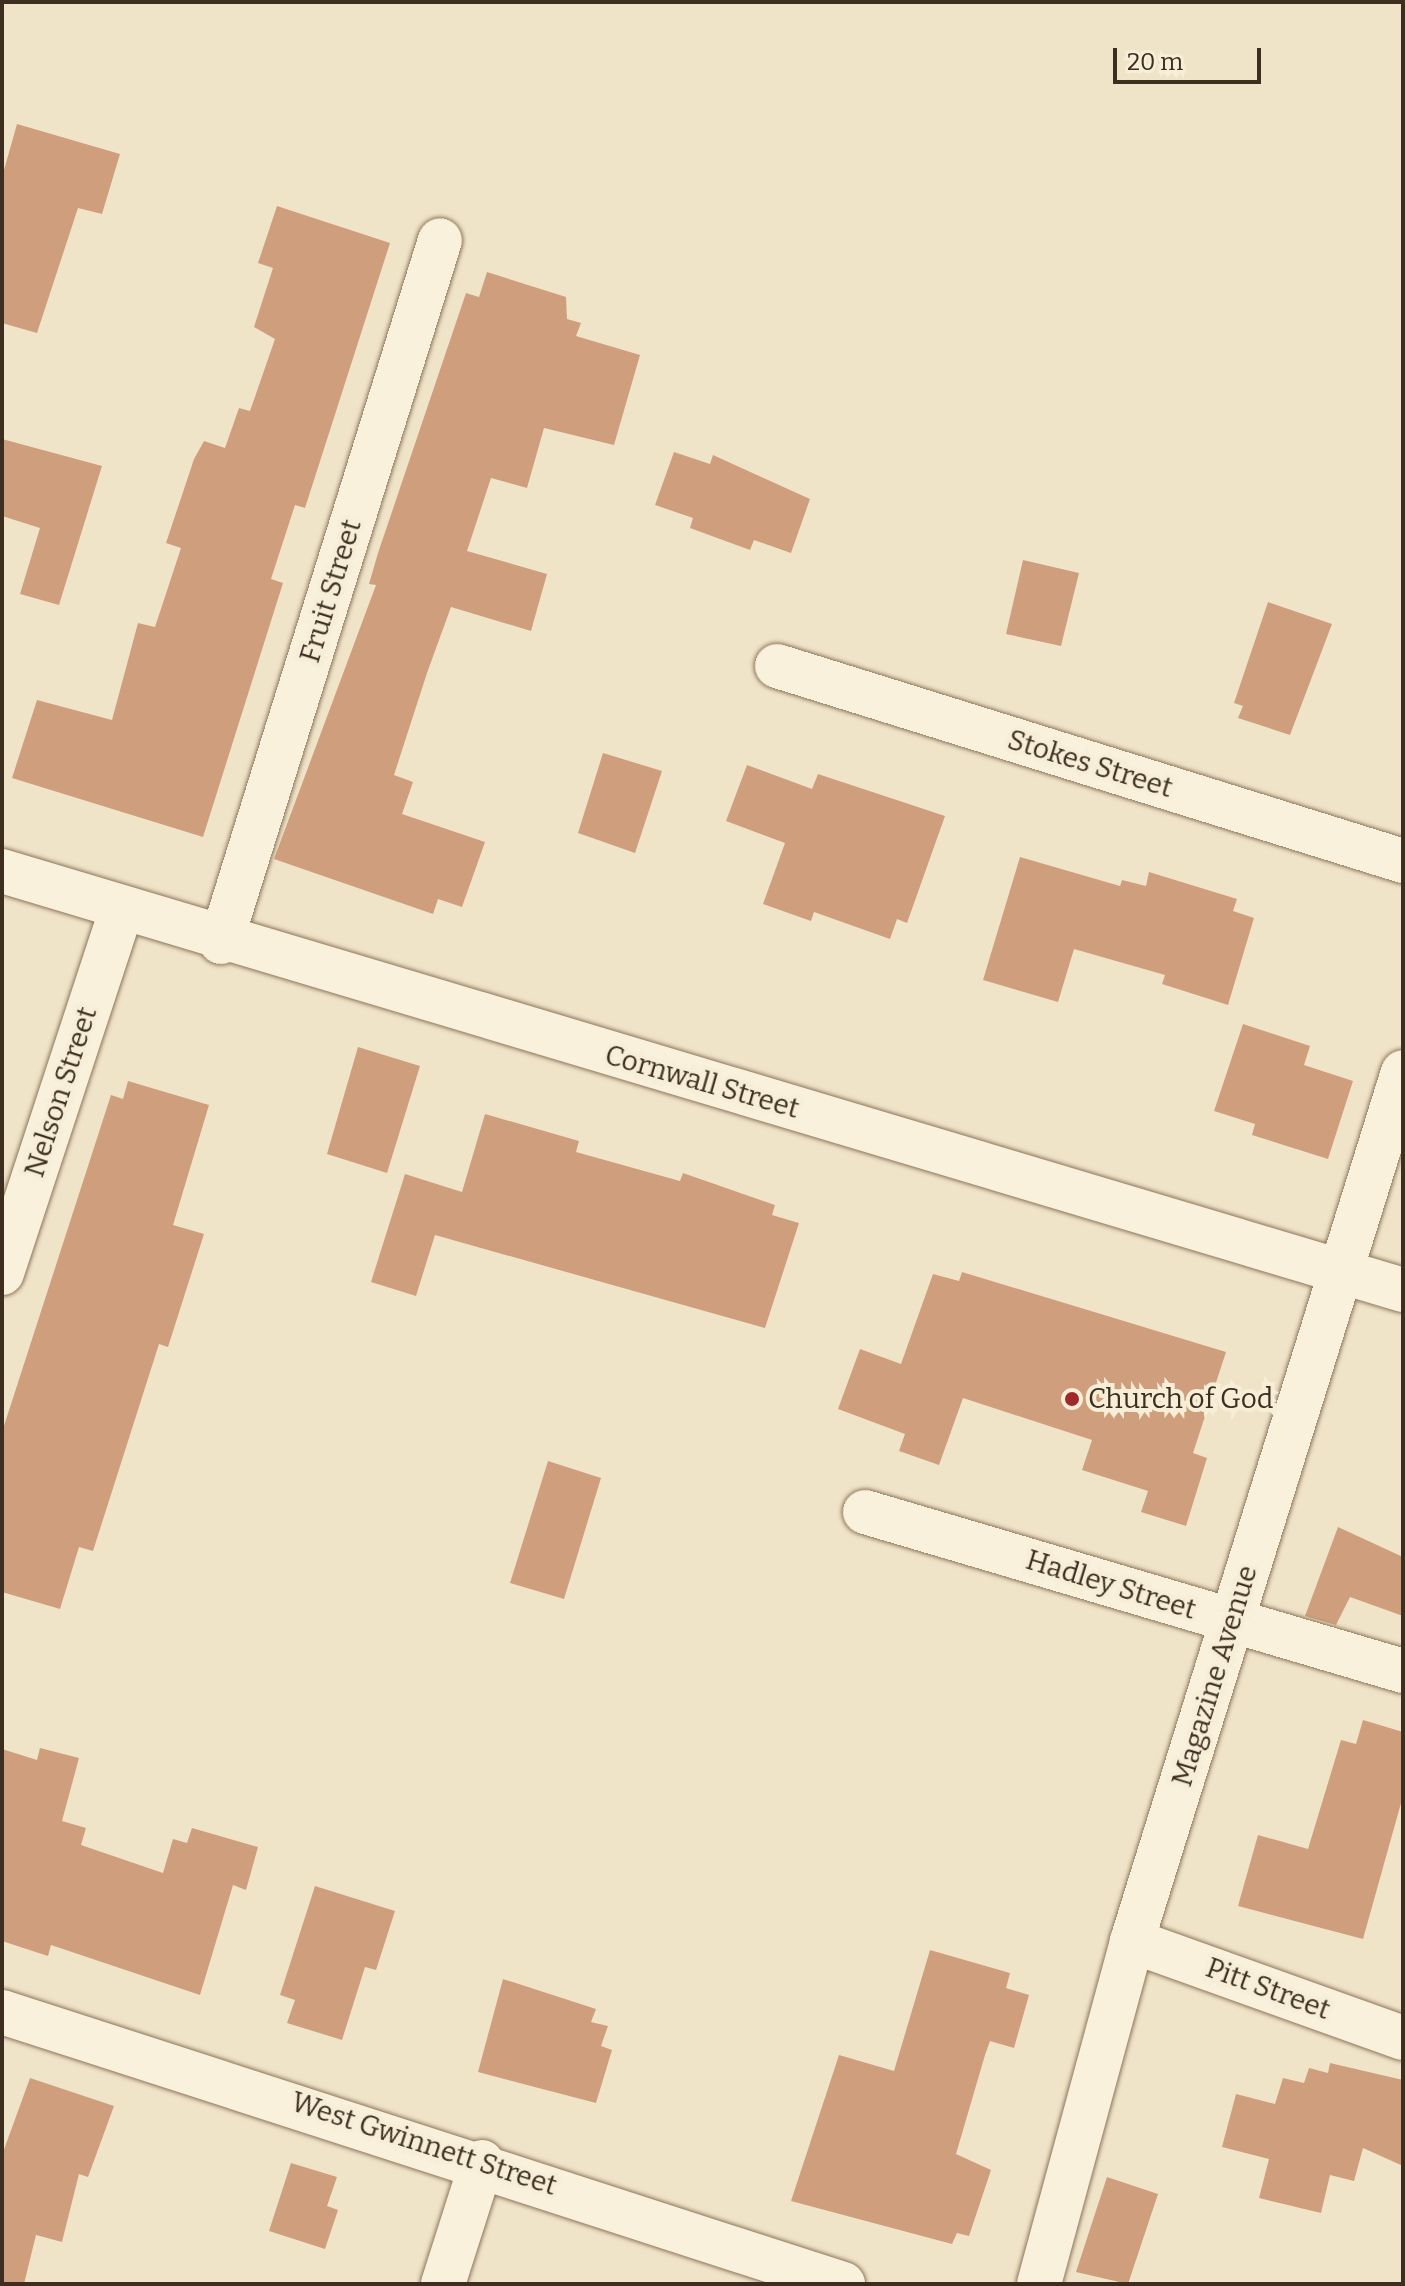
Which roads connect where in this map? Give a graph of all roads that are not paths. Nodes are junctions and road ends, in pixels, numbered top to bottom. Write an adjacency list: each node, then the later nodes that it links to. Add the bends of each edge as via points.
1 (440, 240): 6 (street, Fruit Street)
2 (777, 666): 3 (street, Stokes Street)
3 (1403, 861)
4 (2, 871): 5 (street, Cornwall Street)
5 (121, 911): 6 (street, Cornwall Street); 9 (street, Nelson Street)
6 (221, 942): 8 (street, Cornwall Street)
7 (1403, 1072): 8 (street, Magazine Avenue)
8 (1342, 1270): 10 (street, Cornwall Street); 12 (street, Magazine Avenue)
9 (2, 1273)
10 (1403, 1290)
11 (865, 1512): 12 (street, Hadley Street)
12 (1232, 1621): 13 (street, Hadley Street); 14 (street, Magazine Avenue)
13 (1403, 1671)
14 (1132, 1941): 16 (street, Pitt Street); 20 (street, Magazine Avenue)
15 (2, 2012): 17 (street, West Gwinnett Street)
16 (1403, 2038)
17 (482, 2162): 18 (street); 19 (street, West Gwinnett Street)
18 (443, 2284)
19 (843, 2284)
20 (1039, 2284)

